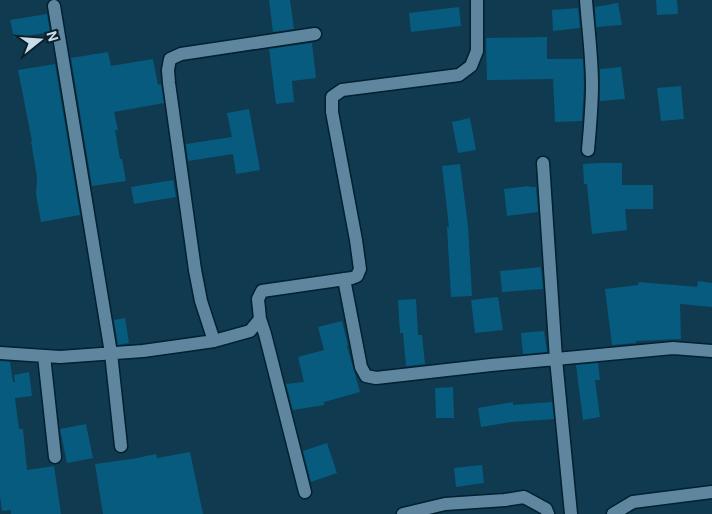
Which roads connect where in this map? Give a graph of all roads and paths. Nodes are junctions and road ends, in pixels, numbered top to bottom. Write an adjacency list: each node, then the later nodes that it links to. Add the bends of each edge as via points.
1 (476, 0): 7 (street, via 477,51 472,66 459,75 342,90 332,97 360,269 356,276)
2 (586, 0): 5 (street, via 592,84)
3 (54, 6): 12 (street)
4 (315, 34): 9 (street, via 181,54 170,59 169,83 192,248 201,301)
5 (588, 150)
6 (543, 163): 14 (street)
7 (344, 279): 8 (street, via 262,291 258,299); 14 (street, via 361,367 366,376 376,378)
8 (260, 319): 9 (street, via 250,331); 17 (street)
9 (214, 341): 12 (street)
10 (712, 351): 14 (street, via 674,348)
11 (0, 353): 13 (street)
12 (111, 353): 13 (street); 15 (street)
13 (44, 356): 16 (street)
14 (556, 359): 21 (street)
15 (122, 446)
16 (55, 457)
17 (305, 492)
18 (712, 492): 22 (street, via 632,502)
19 (403, 514): 20 (street, via 445,504 524,497 546,509)
20 (548, 514)
21 (571, 514)
22 (613, 514)

